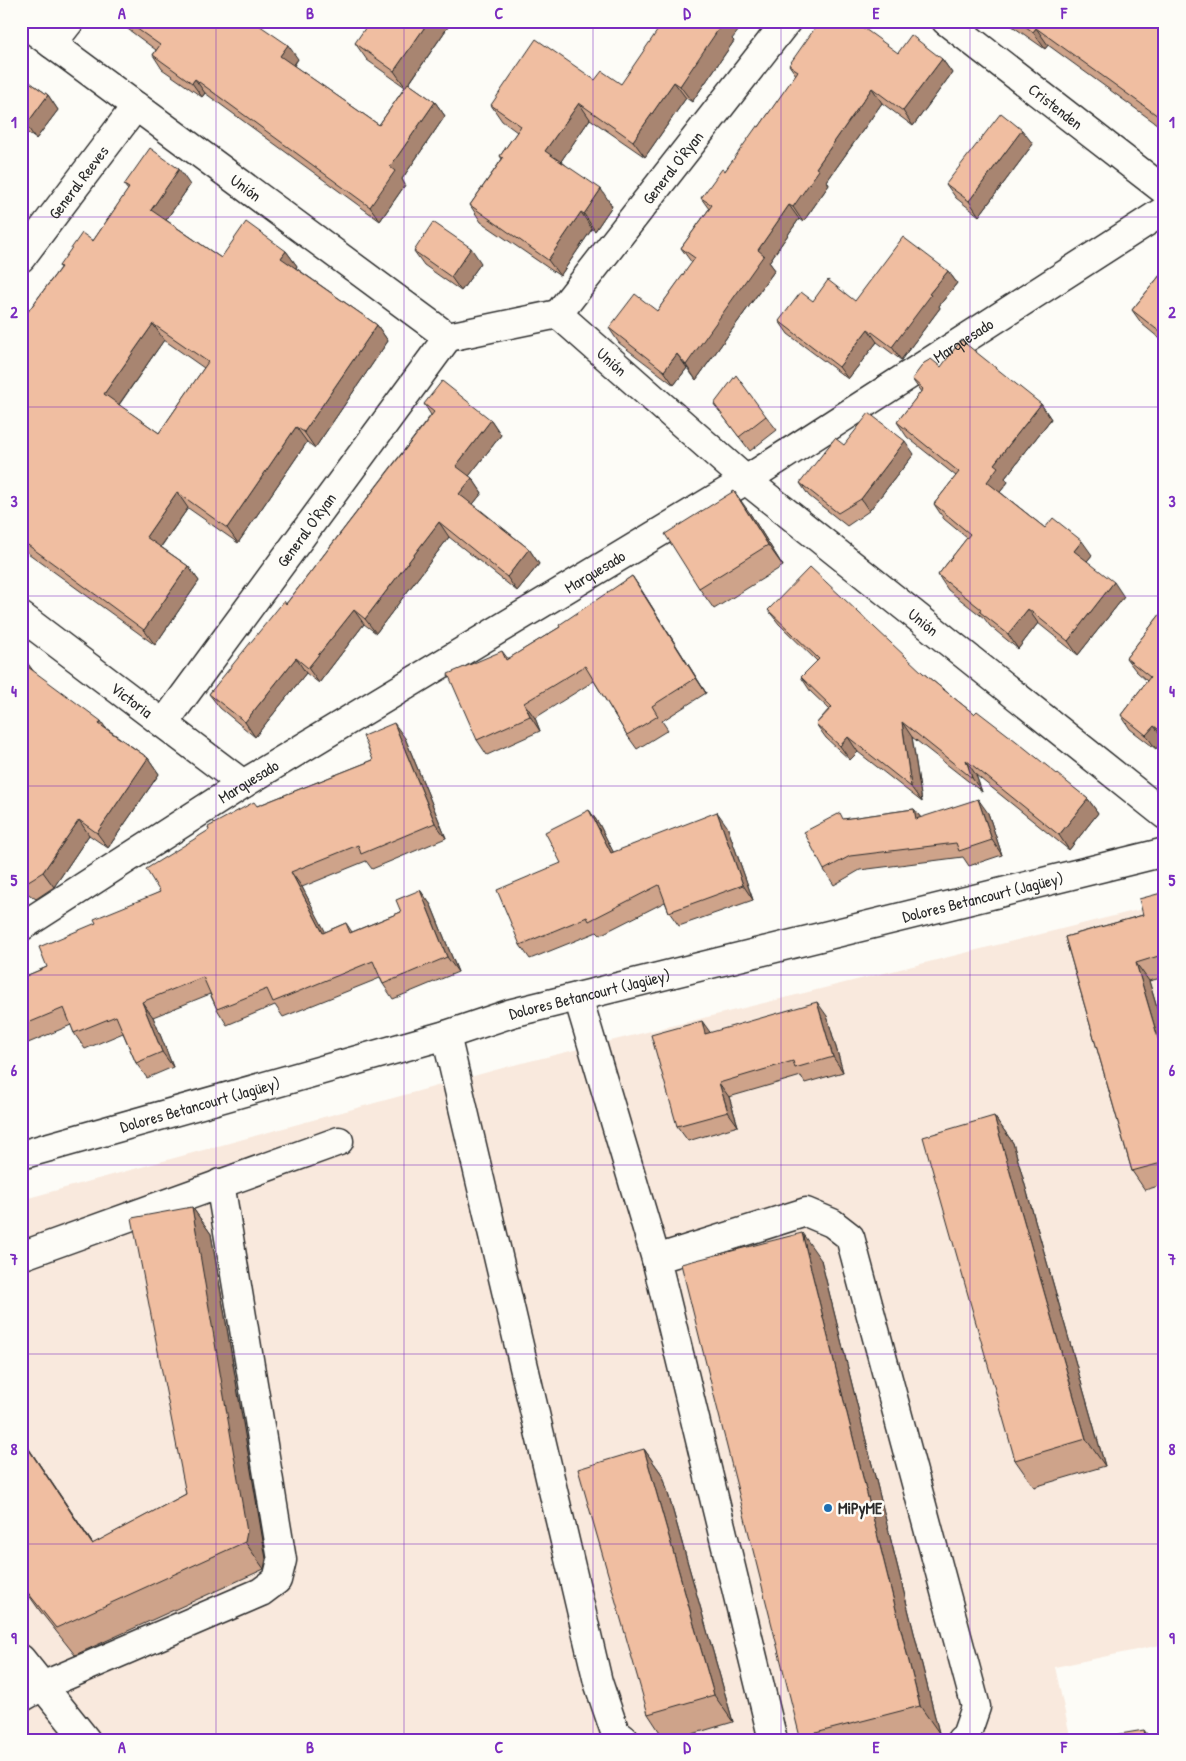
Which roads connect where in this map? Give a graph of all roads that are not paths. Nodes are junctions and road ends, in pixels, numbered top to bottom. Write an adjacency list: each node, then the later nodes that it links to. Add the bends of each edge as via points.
1 (70, 21): 5 (street)
2 (787, 21): 10 (street, General O'Ryan)
3 (946, 21): 7 (street, Cristenden)
4 (21, 22): 5 (street, Unión)
5 (52, 44): 6 (street, Unión)
6 (136, 106): 9 (street, General Reeves); 11 (street, Unión)
7 (1165, 191)
8 (1165, 210): 12 (street, Marquesado)
9 (21, 258)
10 (558, 314): 11 (street); 12 (street, Unión)
11 (448, 337): 14 (street, General O'Ryan)
12 (746, 480): 15 (street, Marquesado); 16 (street, Unión)
13 (21, 616): 14 (street, Victoria)
14 (164, 723): 15 (street, Victoria)
15 (243, 784): 18 (street, Marquesado)
16 (1165, 815)
17 (1165, 852): 19 (street, Dolores Betancourt (Jagüey))
18 (21, 927)
19 (578, 997): 20 (street, Dolores Betancourt (Jagüey), via 512,1013); 25 (street)
20 (446, 1035): 22 (street, Dolores Betancourt (Jagüey)); 29 (street, via 598,1682 615,1732)
21 (339, 1141): 23 (street)
22 (21, 1156)
23 (220, 1184): 24 (street); 27 (street, via 282,1560 277,1580 261,1592)
24 (21, 1256)
25 (656, 1259): 30 (street); 31 (street, via 806,1212 832,1223 850,1237 976,1706 966,1736)
26 (21, 1659): 27 (street)
27 (32, 1692): 28 (street)
28 (86, 1740)
29 (625, 1740)
30 (773, 1740)
31 (961, 1740)

